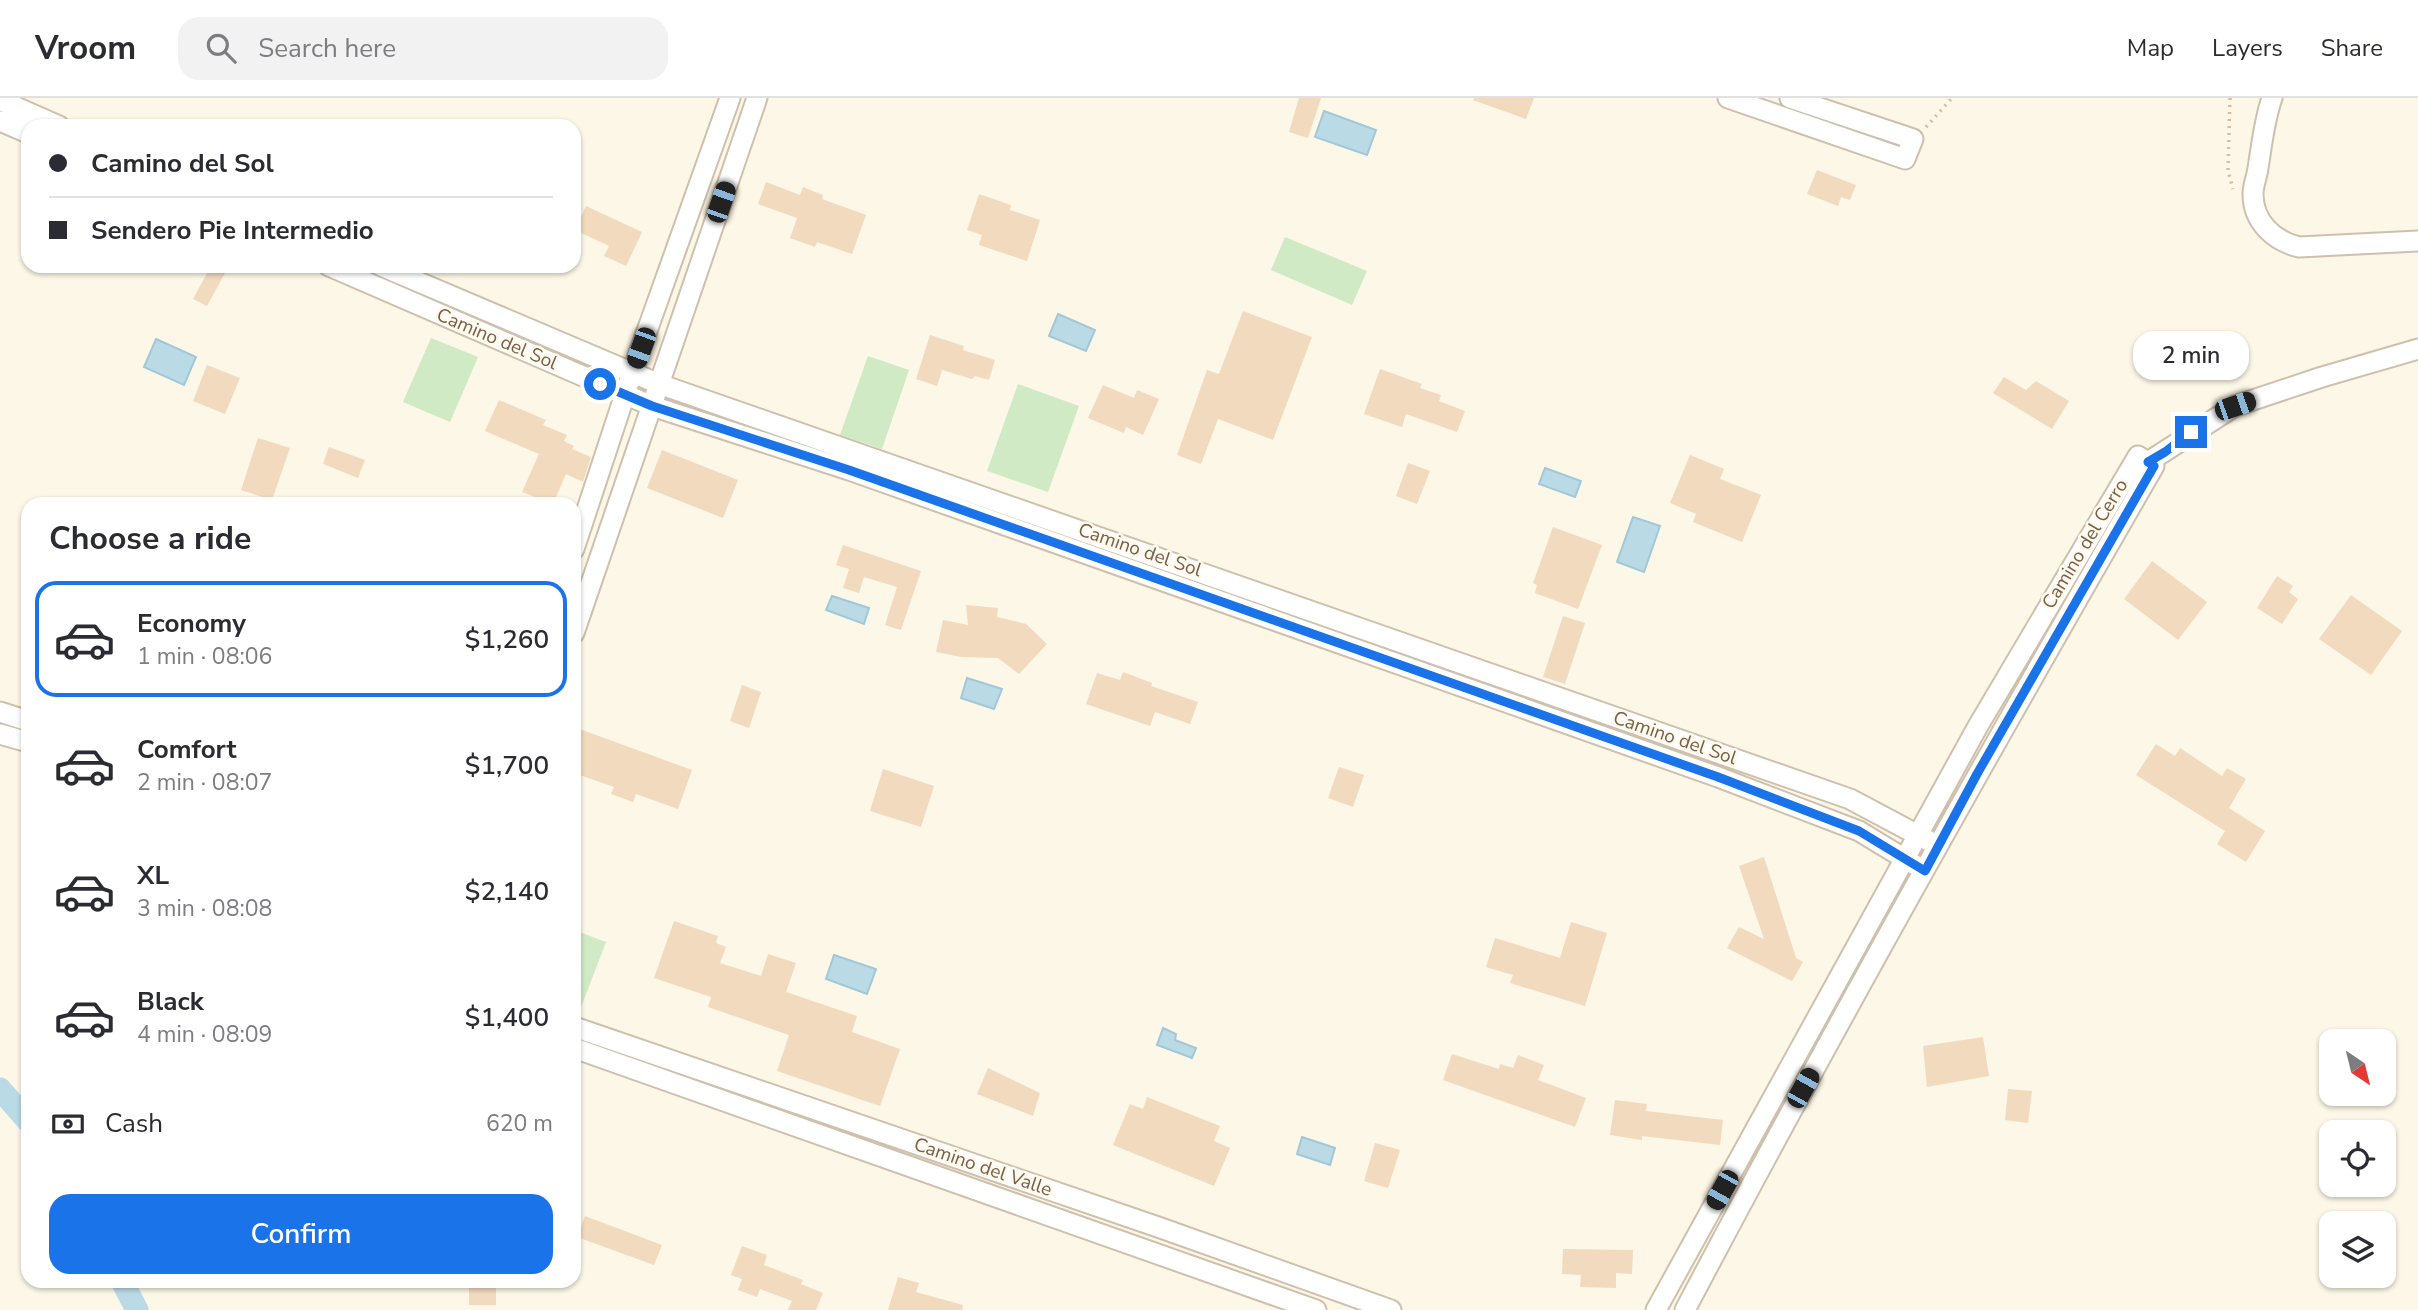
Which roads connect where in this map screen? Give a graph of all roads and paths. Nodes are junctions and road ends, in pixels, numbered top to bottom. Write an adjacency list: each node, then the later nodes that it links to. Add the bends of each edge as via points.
1 (730, 98): 18 (street)
2 (757, 98): 19 (street)
3 (1728, 98): 12 (street, via 1905,159)
4 (1790, 98): 12 (street)
5 (1952, 98): 12 (path)
6 (2230, 98): 13 (path, via 2228,171)
7 (2272, 98): 14 (street, via 2253,194 2259,218 2271,234 2299,247)
8 (0, 100): 9 (street)
9 (43, 119)
10 (0, 121): 11 (street)
11 (21, 130)
12 (1913, 139)
13 (2234, 195)
14 (2418, 241)
15 (346, 273): 20 (street, Camino del Sol)
16 (397, 273): 18 (street, Camino del Sol)
17 (2418, 349): 22 (street, via 2235,406)
18 (632, 373): 19 (street, Camino del Sol); 20 (street)
19 (659, 384): 21 (street); 29 (street, Camino del Sol, via 1850,799)
20 (625, 394): 21 (street, Camino del Sol); 23 (street)
21 (652, 406): 24 (street); 31 (street, Camino del Sol, via 849,470 1718,777 1859,831)
22 (2148, 462): 29 (street, Camino del Cerro, via 2138,456); 30 (street, Camino del Cerro, via 2154,466)
23 (581, 528)
24 (581, 613)
25 (0, 712): 26 (street)
26 (21, 718)
27 (0, 734): 28 (street)
28 (21, 740)
29 (1911, 830): 30 (street, Camino del Sol); 31 (street, Camino del Cerro)
30 (1939, 846): 32 (street, Camino del Cerro)
31 (1904, 858): 32 (street, Camino del Sol); 37 (street, Camino del Cerro)
32 (1925, 871): 38 (street, Camino del Cerro, via 1789,1112)
33 (581, 1029): 36 (street, Camino del Valle)
34 (581, 1050): 35 (street, Camino del Valle)
35 (1316, 1310)
36 (1391, 1310)
37 (1656, 1310)
38 (1685, 1310)

